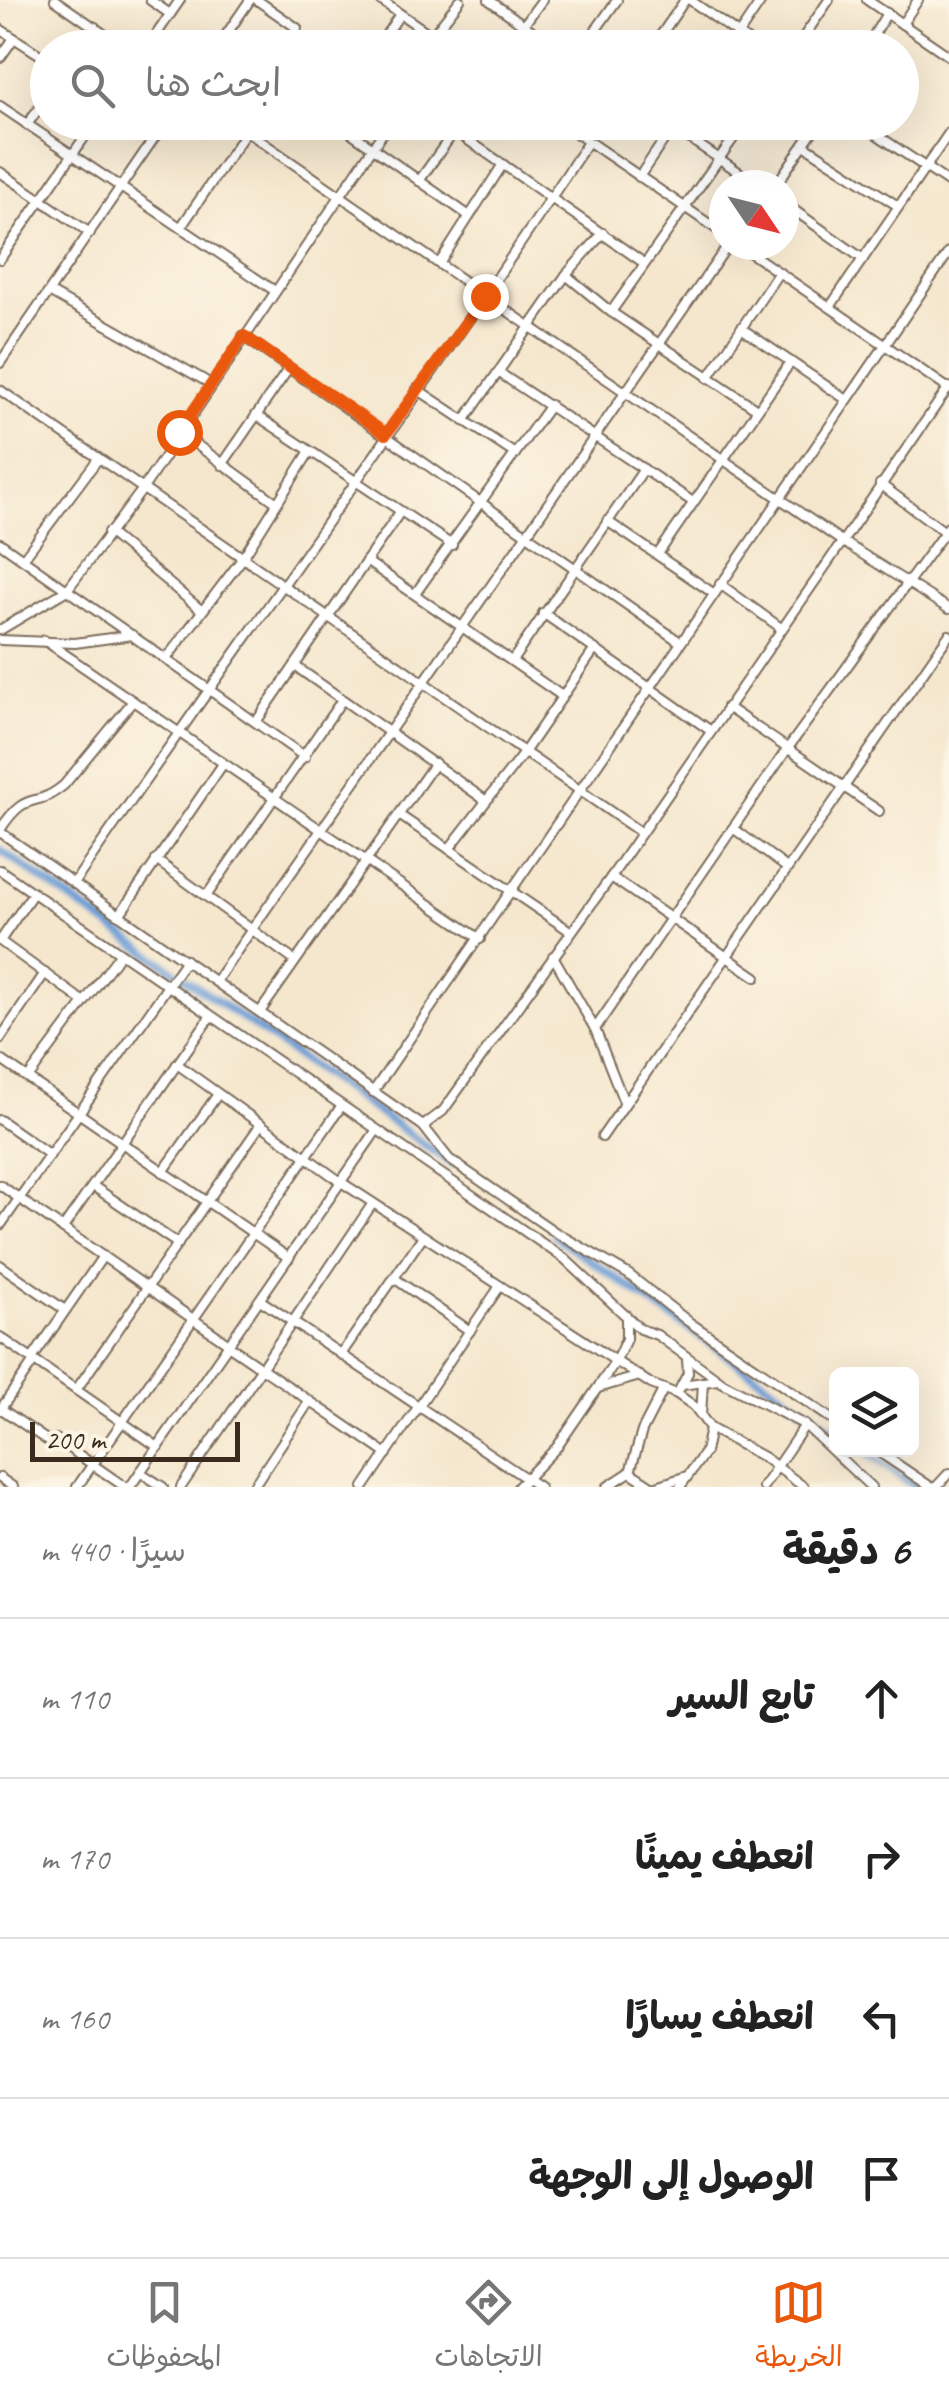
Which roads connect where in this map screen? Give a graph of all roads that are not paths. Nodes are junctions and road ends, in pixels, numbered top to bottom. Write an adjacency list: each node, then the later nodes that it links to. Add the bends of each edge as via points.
1 (55, 0): 20 (street)
2 (150, 0): 16 (street)
3 (180, 0): 16 (street)
4 (254, 0): 25 (street); 26 (street)
5 (460, 0): 29 (street)
6 (489, 0): 19 (street)
7 (542, 0): 19 (street)
8 (616, 0): 31 (street)
9 (688, 0): 32 (street); 33 (street)
10 (762, 0): 34 (street)
11 (829, 0): 35 (street)
12 (867, 0): 15 (street)
13 (918, 0): 18 (street)
14 (383, 1): 17 (street)
15 (886, 13): 18 (street); 36 (street)
16 (170, 14): 24 (street)
17 (400, 14): 27 (street); 28 (street)
18 (902, 24): 37 (street)
19 (524, 26): 30 (street)
20 (95, 27): 22 (street); 23 (street)
21 (0, 28): 39 (street)
22 (93, 30)
23 (99, 30)
24 (159, 30)
25 (231, 30)
26 (297, 30)
27 (389, 30)
28 (423, 30)
29 (437, 30)
30 (530, 30)
31 (595, 30)
32 (665, 30)
33 (733, 30)
34 (742, 30)
35 (808, 30)
36 (876, 30)
37 (911, 30)
38 (919, 36): 42 (street)
39 (14, 38): 41 (street); 43 (street)
40 (949, 42): 42 (street)
41 (30, 48)
42 (946, 54)
43 (0, 58)
44 (0, 106): 46 (street)
45 (30, 121): 46 (street)
46 (27, 125): 47 (street)
47 (30, 127)
48 (949, 133): 70 (street)
49 (49, 140): 67 (street)
50 (83, 140): 67 (street)
51 (154, 140): 77 (street)
52 (241, 140): 86 (street)
53 (258, 140): 78 (street)
54 (361, 140): 66 (street)
55 (378, 140): 66 (street)
56 (448, 140): 75 (street)
57 (474, 140): 69 (street)
58 (585, 140): 64 (street)
59 (662, 140): 74 (street)
60 (694, 140): 68 (street)
61 (733, 140): 68 (street)
62 (807, 140): 65 (street)
63 (884, 140): 70 (street)
64 (588, 142): 74 (street); 79 (street)
65 (804, 145): 72 (street); 81 (street)
66 (372, 148): 75 (street); 78 (street)
67 (72, 156): 77 (street); 80 (street)
68 (720, 159): 71 (street); 82 (street)
69 (503, 164): 79 (street); 84 (street)
70 (925, 168): 76 (street); 81 (street)
71 (736, 170)
72 (786, 170)
73 (0, 172): 80 (street)
74 (639, 177): 82 (street)
75 (419, 180): 84 (street)
76 (949, 182)
77 (120, 189): 86 (street); 87 (street)
78 (341, 197): 96 (street); 99 (street)
79 (552, 198): 88 (street); 101 (street)
80 (41, 200): 87 (street); 89 (street)
81 (898, 206): 91 (street)
82 (686, 208): 85 (street); 95 (street)
83 (799, 214): 91 (street)
84 (468, 215): 96 (street)
85 (709, 224)
86 (181, 227): 99 (street)
87 (90, 233): 100 (street)
88 (603, 233): 95 (street); 98 (street)
89 (4, 245): 92 (street)
90 (949, 252): 108 (street)
91 (862, 258): 102 (street)
92 (0, 259)
93 (718, 260): 107 (street)
94 (762, 260): 97 (street)
95 (644, 263): 103 (street)
96 (438, 264): 101 (street)
97 (779, 272): 102 (street); 105 (street)
98 (566, 275): 103 (street); 104 (street)
99 (275, 291): 106 (street)
100 (49, 292): 110 (street); 114 (street)
101 (485, 296): 104 (street); 116 (street)
102 (830, 306): 108 (street)
103 (610, 312): 107 (street)
104 (530, 327): 112 (street); 118 (street)
105 (740, 328): 109 (street); 113 (street)
106 (244, 336): 111 (street); 114 (street)
107 (660, 344): 113 (street); 118 (street)
108 (885, 345): 115 (street); 119 (street)
109 (790, 362): 119 (street); 121 (street)
110 (0, 363)
111 (290, 368): 122 (street); 125 (street)
112 (498, 372): 120 (street); 123 (street)
113 (708, 378): 121 (street)
114 (211, 384): 124 (street)
115 (949, 388): 134 (street)
116 (418, 389): 123 (street); 125 (street)
117 (0, 390): 129 (street)
118 (627, 394): 126 (street); 130 (street)
119 (847, 400): 136 (street)
120 (550, 404): 126 (street); 128 (street)
121 (757, 409): 130 (street)
122 (256, 415): 127 (street); 131 (street)
123 (464, 421): 128 (street)
124 (179, 432): 131 (street); 135 (street)
125 (386, 434): 133 (street); 139 (street)
126 (594, 436): 132 (street); 144 (street)
127 (310, 451): 133 (street); 138 (street)
128 (515, 454): 139 (street)
129 (98, 459): 135 (street); 149 (street)
130 (725, 461): 136 (street); 137 (street)
131 (222, 465): 138 (street)
132 (644, 469): 137 (street); 141 (street)
133 (354, 481): 140 (street); 155 (street)
134 (880, 484): 142 (street); 145 (street)
135 (142, 490): 143 (street); 150 (street)
136 (778, 498): 145 (street); 154 (street)
137 (694, 502): 148 (street)
138 (277, 503): 150 (street)
139 (482, 503): 144 (street); 147 (street)
140 (400, 512): 147 (street); 151 (street)
141 (608, 521): 148 (street); 152 (street)
142 (948, 531): 153 (street)
143 (108, 532): 156 (street); 160 (street)
144 (526, 534): 152 (street); 163 (street)
145 (840, 540): 153 (street); 164 (street)
146 (0, 543): 149 (street)
147 (452, 545): 158 (street)
148 (658, 554): 157 (street)
149 (22, 558): 156 (street)
150 (242, 559): 155 (street); 160 (street)
151 (366, 561): 158 (street); 162 (street)
152 (575, 568): 161 (street); 170 (street)
153 (907, 579): 159 (street); 186 (street)
154 (720, 584): 157 (street); 164 (street)
155 (284, 588): 162 (street); 177 (street)
156 (67, 590): 165 (street); 166 (street)
157 (713, 593): 170 (street)
158 (416, 594): 163 (street)
159 (949, 609)
160 (202, 610): 172 (street)
161 (544, 613): 171 (street); 173 (street)
162 (329, 620): 174 (street); 175 (street)
163 (462, 628): 173 (street); 175 (street)
164 (781, 628): 181 (street)
165 (0, 630)
166 (132, 635): 169 (street); 172 (street)
167 (949, 635): 191 (street)
168 (0, 640): 169 (street)
169 (44, 640): 180 (street)
170 (680, 642): 176 (street)
171 (594, 650): 176 (street); 178 (street)
172 (166, 659): 177 (street)
173 (512, 661): 178 (street)
174 (294, 666): 179 (street); 182 (street)
175 (424, 686): 184 (street); 187 (street)
176 (648, 687): 183 (street); 192 (street)
177 (208, 688): 182 (street); 185 (street)
178 (562, 696): 187 (street)
179 (342, 700): 184 (street); 188 (street)
180 (133, 701): 185 (street); 198 (street, via 64,785 14,807)
181 (728, 707): 183 (street); 186 (street)
182 (256, 722): 188 (street)
183 (711, 731): 200 (street)
184 (389, 732): 189 (street); 199 (street)
185 (178, 733): 190 (street); 207 (street)
186 (788, 748): 191 (street); 197 (street)
187 (523, 754): 192 (street); 194 (street)
188 (305, 757): 193 (street)
189 (435, 763): 194 (street); 196 (street)
190 (223, 764): 193 (street); 202 (street)
191 (842, 786): 195 (street); 204 (street)
192 (578, 792): 200 (street); 208 (street)
193 (276, 800): 199 (street); 210 (street)
194 (486, 800): 201 (street)
195 (879, 811)
196 (399, 815): 201 (street); 203 (street)
197 (733, 828): 204 (street); 212 (street)
198 (0, 831): 207 (street)
199 (320, 832): 203 (street); 213 (street)
200 (640, 832): 206 (street)
201 (448, 849): 208 (street)
202 (156, 860): 210 (street); 211 (street)
203 (366, 862): 215 (street); 220 (street)
204 (786, 868): 219 (street)
205 (0, 870): 209 (street)
206 (611, 877): 212 (street); 214 (street)
207 (74, 883): 211 (street)
208 (513, 892): 214 (street); 215 (street)
209 (33, 893): 216 (street); 217 (street)
210 (206, 896): 213 (street)
211 (120, 914): 221 (street)
212 (671, 919): 219 (street); 229 (street)
213 (251, 928): 220 (street); 224 (street)
214 (570, 931): 218 (street)
215 (480, 939): 234 (street)
216 (0, 941): 222 (street)
217 (120, 954): 225 (street); 226 (street)
218 (553, 956): 229 (street); 241 (street, via 443,1111)
219 (726, 956): 223 (street); 236 (street)
220 (295, 961): 227 (street)
221 (184, 964): 224 (street); 225 (street)
222 (46, 973): 226 (street); 230 (street)
223 (756, 977)
224 (216, 981): 227 (street)
225 (169, 983): 228 (street); 238 (street)
226 (84, 1002): 233 (street)
227 (260, 1012): 234 (street)
228 (210, 1017): 232 (street); 237 (street)
229 (595, 1029): 236 (street)
230 (0, 1039)
231 (0, 1059): 233 (street)
232 (177, 1064): 235 (street); 244 (street)
233 (28, 1078): 238 (street)
234 (373, 1092): 241 (street)
235 (218, 1094): 240 (street); 247 (street)
236 (624, 1102): 243 (street)
237 (340, 1108): 242 (street); 246 (street)
238 (78, 1114): 244 (street); 245 (street)
239 (0, 1120): 245 (street)
240 (261, 1124): 246 (street); 252 (street)
241 (424, 1126): 290 (street, via 448,1160 628,1274)
242 (376, 1131): 248 (street); 267 (street, via 565,1258)
243 (602, 1137)
244 (122, 1144): 247 (street); 250 (street)
245 (50, 1154): 251 (street)
246 (306, 1157): 248 (street); 256 (street)
247 (163, 1172): 252 (street)
248 (341, 1182): 253 (street); 260 (street)
249 (0, 1185): 251 (street)
250 (93, 1186): 255 (street); 258 (street)
251 (20, 1198): 254 (street); 255 (street)
252 (206, 1202): 256 (street); 258 (street)
253 (373, 1203): 257 (street); 269 (street)
254 (0, 1226)
255 (63, 1228): 259 (street)
256 (252, 1234): 260 (street); 268 (street)
257 (424, 1236): 262 (street); 264 (street)
258 (178, 1244): 263 (street)
259 (102, 1256): 263 (street); 266 (street)
260 (289, 1258): 265 (street)
261 (0, 1265): 266 (street)
262 (394, 1278): 270 (street); 273 (street)
263 (148, 1286): 268 (street); 283 (street)
264 (500, 1286): 270 (street); 276 (street)
265 (260, 1300): 269 (street); 272 (street)
266 (65, 1310): 275 (street)
267 (626, 1315): 274 (street); 276 (street)
268 (195, 1319): 272 (street); 291 (street)
269 (294, 1322): 273 (street); 277 (street)
270 (470, 1331): 287 (street)
271 (0, 1337): 275 (street)
272 (229, 1344): 277 (street); 296 (street)
273 (342, 1353): 287 (street)
274 (687, 1359): 279 (street); 281 (street)
275 (33, 1360): 283 (street); 288 (street)
276 (616, 1362): 278 (street); 282 (street)
277 (262, 1370): 286 (street); 312 (street)
278 (640, 1376): 282 (street); 284 (street)
279 (718, 1380): 280 (street); 292 (street)
280 (702, 1382): 281 (street); 289 (street)
281 (682, 1384): 285 (street)
282 (598, 1388): 304 (street, via 553,1452)
283 (76, 1390): 291 (street)
284 (663, 1390): 285 (street); 302 (street)
285 (677, 1394): 289 (street)
286 (309, 1402): 297 (street); 307 (street)
287 (421, 1406): 297 (street); 304 (street)
288 (0, 1409): 299 (street)
289 (701, 1416): 293 (street)
290 (829, 1417)
291 (122, 1422): 296 (street); 299 (street)
292 (804, 1425): 300 (street); 322 (street)
293 (710, 1428): 294 (street); 295 (street)
294 (725, 1437): 295 (street); 300 (street)
295 (707, 1442): 305 (street)
296 (158, 1447): 301 (street)
297 (386, 1454): 314 (street)
298 (887, 1457): 323 (street)
299 (93, 1465): 309 (street); 310 (street)
300 (777, 1467): 320 (street); 321 (street)
301 (140, 1472): 310 (street); 311 (street)
302 (630, 1472): 317 (street); 318 (street)
303 (949, 1473): 323 (street)
304 (524, 1476): 315 (street); 316 (street)
305 (688, 1476): 318 (street); 319 (street)
306 (0, 1478): 308 (street)
307 (256, 1483): 313 (street)
308 (10, 1486)
309 (77, 1487)
310 (128, 1487)
311 (163, 1487)
312 (181, 1487)
313 (270, 1487)
314 (364, 1487)
315 (518, 1487)
316 (539, 1487)
317 (607, 1487)
318 (654, 1487)
319 (680, 1487)
320 (763, 1487)
321 (804, 1487)
322 (869, 1487)
323 (933, 1487)

